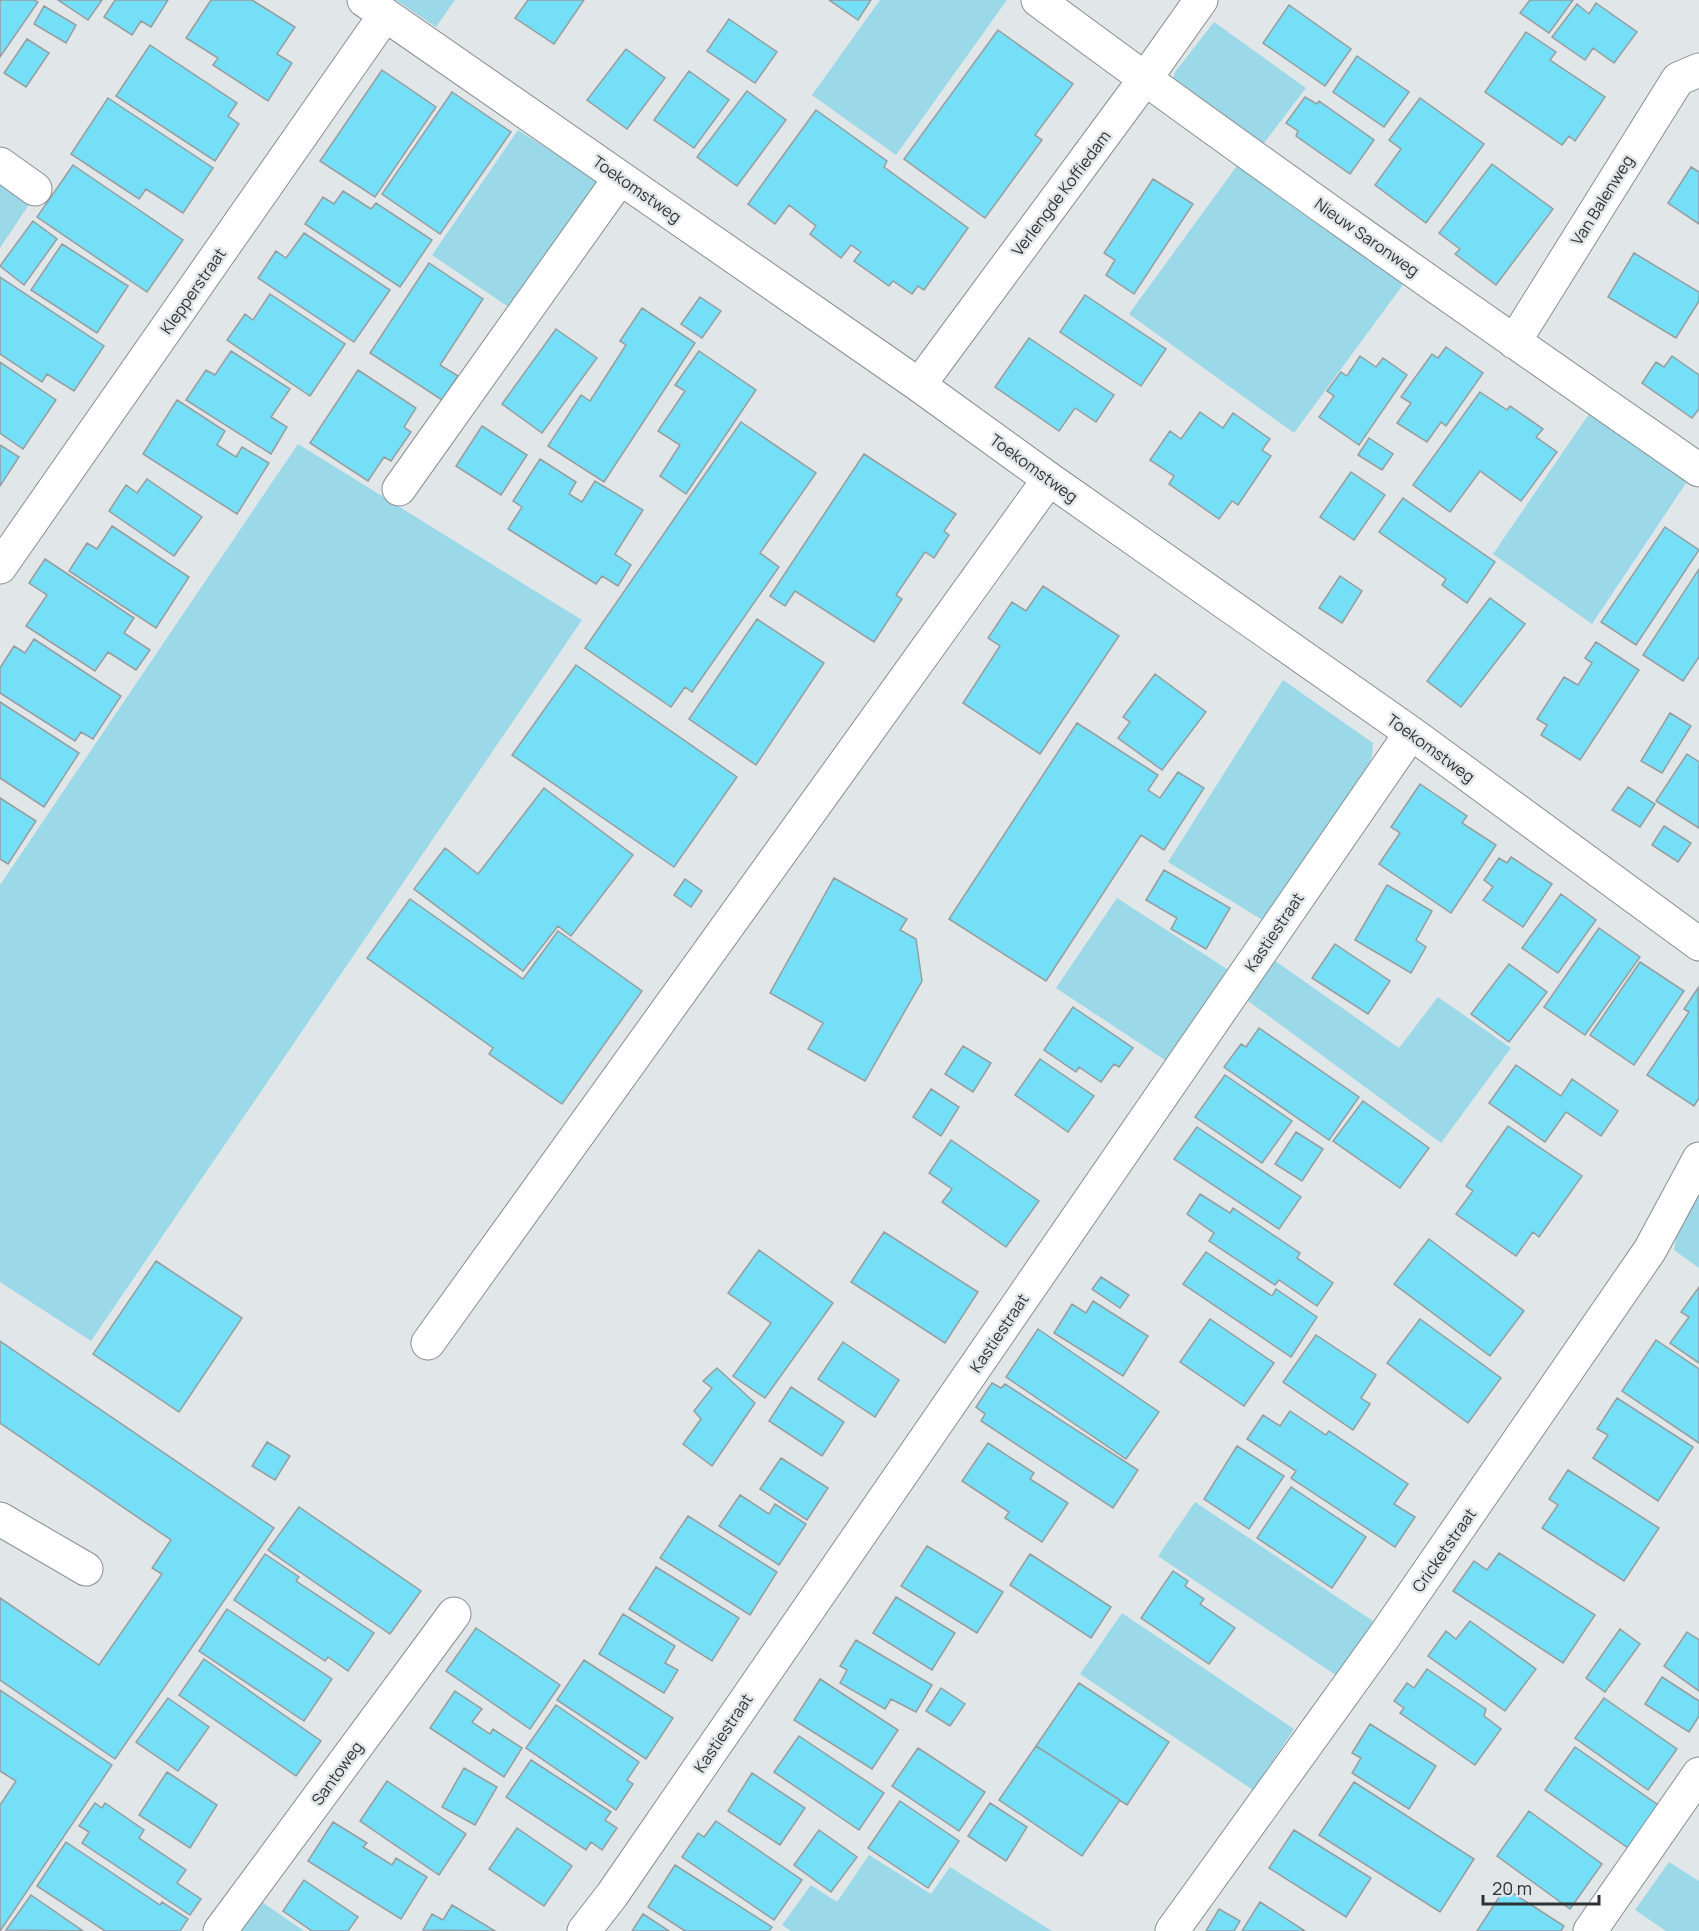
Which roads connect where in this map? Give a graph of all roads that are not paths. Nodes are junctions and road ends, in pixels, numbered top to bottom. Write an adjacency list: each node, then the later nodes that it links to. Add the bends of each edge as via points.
1 (1038, 0): 5 (street, Nieuw Saronweg)
2 (1201, 0): 5 (street, Verlengde Koffiedam)
3 (375, 7): 7 (street, Toekomstweg); 14 (street, Klepperstraat)
4 (1699, 70): 9 (street, Van Balenweg, via 1678,79)
5 (1145, 80): 9 (street, Nieuw Saronweg); 10 (street, Verlengde Koffiedam)
6 (0, 164): 8 (street)
7 (620, 178): 10 (street, Toekomstweg); 13 (street)
8 (35, 189)
9 (1514, 342): 11 (street, Nieuw Saronweg)
10 (919, 385): 12 (street, Toekomstweg)
11 (1699, 470)
12 (1049, 479): 15 (street, Toekomstweg); 18 (street)
13 (399, 489)
14 (0, 567)
15 (1411, 733): 16 (street, Toekomstweg); 24 (street, Kastiestraat)
16 (1699, 944)
17 (1699, 1159): 25 (street, Cricketstraat, via 1650,1250 1383,1638)
18 (428, 1342)
19 (0, 1519): 20 (street)
20 (86, 1569)
21 (454, 1614): 23 (street, Santoweg)
22 (1699, 1774): 26 (street)
23 (220, 1931)
24 (584, 1931)
25 (1172, 1931)
26 (1590, 1931)

